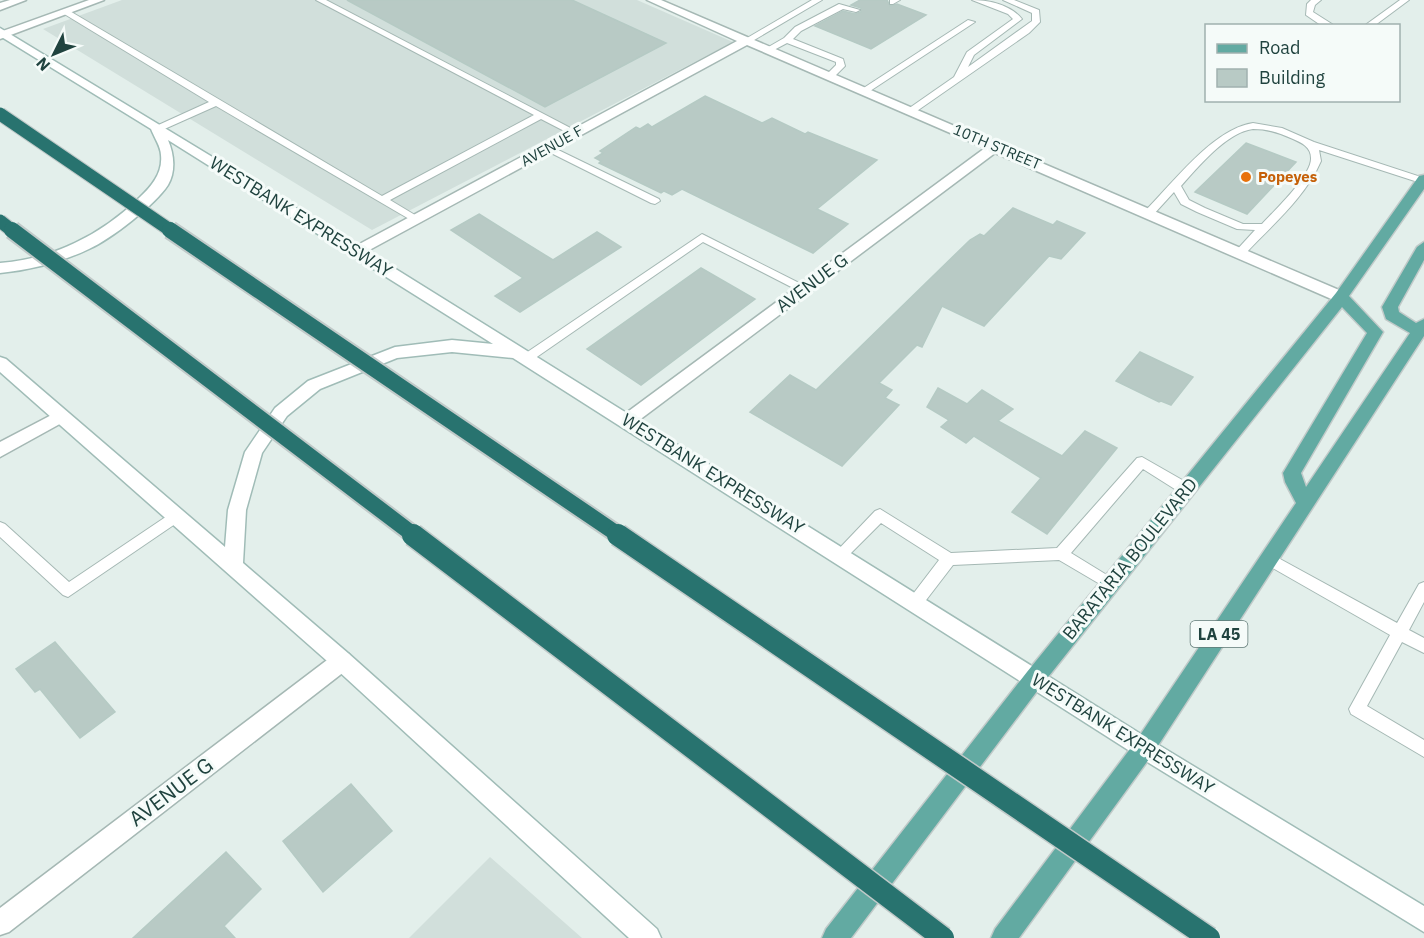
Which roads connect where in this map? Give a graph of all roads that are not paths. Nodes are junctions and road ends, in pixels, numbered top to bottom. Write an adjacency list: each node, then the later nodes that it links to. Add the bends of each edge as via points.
1 (21, 0): 10 (main road)
2 (99, 0): 12 (main road)
3 (320, 0): 26 (lane)
4 (652, 0): 18 (main road, 10TH STREET)
5 (818, 0): 18 (lane)
6 (976, 0): 21 (lane, via 1011,12 1018,19 970,54)
7 (1007, 0): 21 (lane, via 1031,8 1036,12 1036,22)
8 (1317, 0): 14 (lane, via 1311,4 1309,13)
9 (1405, 0): 15 (lane)
10 (0, 7)
11 (856, 10): 17 (lane, via 842,6 798,29)
12 (65, 12): 16 (main road); 23 (lane)
13 (971, 22): 22 (lane)
14 (1326, 24)
15 (1371, 24)
16 (2, 34): 27 (main road, WESTBANK EXPRESSWAY)
17 (787, 40): 19 (lane); 20 (lane, via 840,61 841,66)
18 (746, 41): 19 (main road, 10TH STREET); 28 (main road, AVENUE F)
19 (769, 49): 20 (main road, 10TH STREET)
20 (830, 76): 22 (main road, 10TH STREET)
21 (956, 82): 24 (lane)
22 (864, 91): 24 (main road, 10TH STREET)
23 (216, 102): 27 (lane); 34 (lane)
24 (911, 111): 30 (main road, 10TH STREET)
25 (0, 114): 76 (highway, bridge)
26 (539, 116): 28 (lane); 34 (lane)
27 (157, 129): 41 (main road, WESTBANK EXPRESSWAY); 43 (main road, via 168,155 162,183 124,221 84,246 24,266)
28 (575, 133): 31 (main road, AVENUE F)
29 (1311, 144): 32 (lane); 33 (lane, via 1280,130 1244,127 1226,137); 39 (lane, via 1316,162)
30 (996, 146): 36 (main road, 10TH STREET); 44 (main road, AVENUE G)
31 (548, 148): 35 (lane); 37 (main road, AVENUE F)
32 (1424, 180): 45 (main road, BARATARIA BOULEVARD)
33 (1176, 186): 36 (lane); 39 (lane, via 1185,202 1201,210 1241,227)
34 (382, 200): 37 (lane)
35 (655, 201)
36 (1149, 213): 42 (main road, 10TH STREET)
37 (416, 220): 41 (main road, AVENUE F)
38 (0, 221): 74 (highway, bridge)
39 (1264, 227): 42 (lane)
40 (1424, 247): 46 (main road, via 1390,307 1392,315)
41 (357, 251): 47 (main road, WESTBANK EXPRESSWAY)
42 (1240, 253): 45 (main road, 10TH STREET)
43 (0, 268)
44 (805, 289): 47 (lane, via 702,237); 50 (main road, AVENUE G)
45 (1341, 297): 52 (main road, BARATARIA BOULEVARD); 53 (main road, via 1375,332 1292,473)
46 (1422, 330): 53 (main road, LA 45)
47 (523, 355): 50 (main road, WESTBANK EXPRESSWAY); 60 (main road, via 452,346 395,353 314,385 281,412 254,452 237,510)
48 (0, 363): 49 (main road)
49 (62, 417): 51 (main road); 54 (main road)
50 (628, 420): 57 (main road, WESTBANK EXPRESSWAY)
51 (0, 450)
52 (1186, 489): 56 (lane, via 1142,462); 61 (main road, BARATARIA BOULEVARD)
53 (1306, 504): 59 (main road, LA 45)
54 (177, 516): 55 (lane, via 68,591); 60 (main road)
55 (0, 528)
56 (1061, 554): 58 (lane); 61 (lane)
57 (840, 555): 58 (lane, via 880,515); 63 (main road, WESTBANK EXPRESSWAY)
58 (949, 559): 63 (lane)
59 (1269, 559): 64 (lane); 68 (main road, LA 45)
60 (233, 566): 66 (main road)
61 (1110, 584): 67 (main road, BARATARIA BOULEVARD)
62 (1424, 588): 64 (lane)
63 (915, 603): 67 (main road, WESTBANK EXPRESSWAY)
64 (1400, 632): 65 (lane); 69 (lane, via 1357,710)
65 (1424, 646)
66 (342, 661): 71 (main road, AVENUE G); 72 (main road)
67 (1034, 679): 68 (main road, WESTBANK EXPRESSWAY); 73 (main road, BARATARIA BOULEVARD)
68 (1144, 748): 70 (main road, WESTBANK EXPRESSWAY); 75 (main road, LA 45)
69 (1424, 749)
70 (1424, 920)
71 (0, 923)
72 (648, 938)
73 (835, 938)
74 (942, 938)
75 (1004, 938)
76 (1209, 938)

